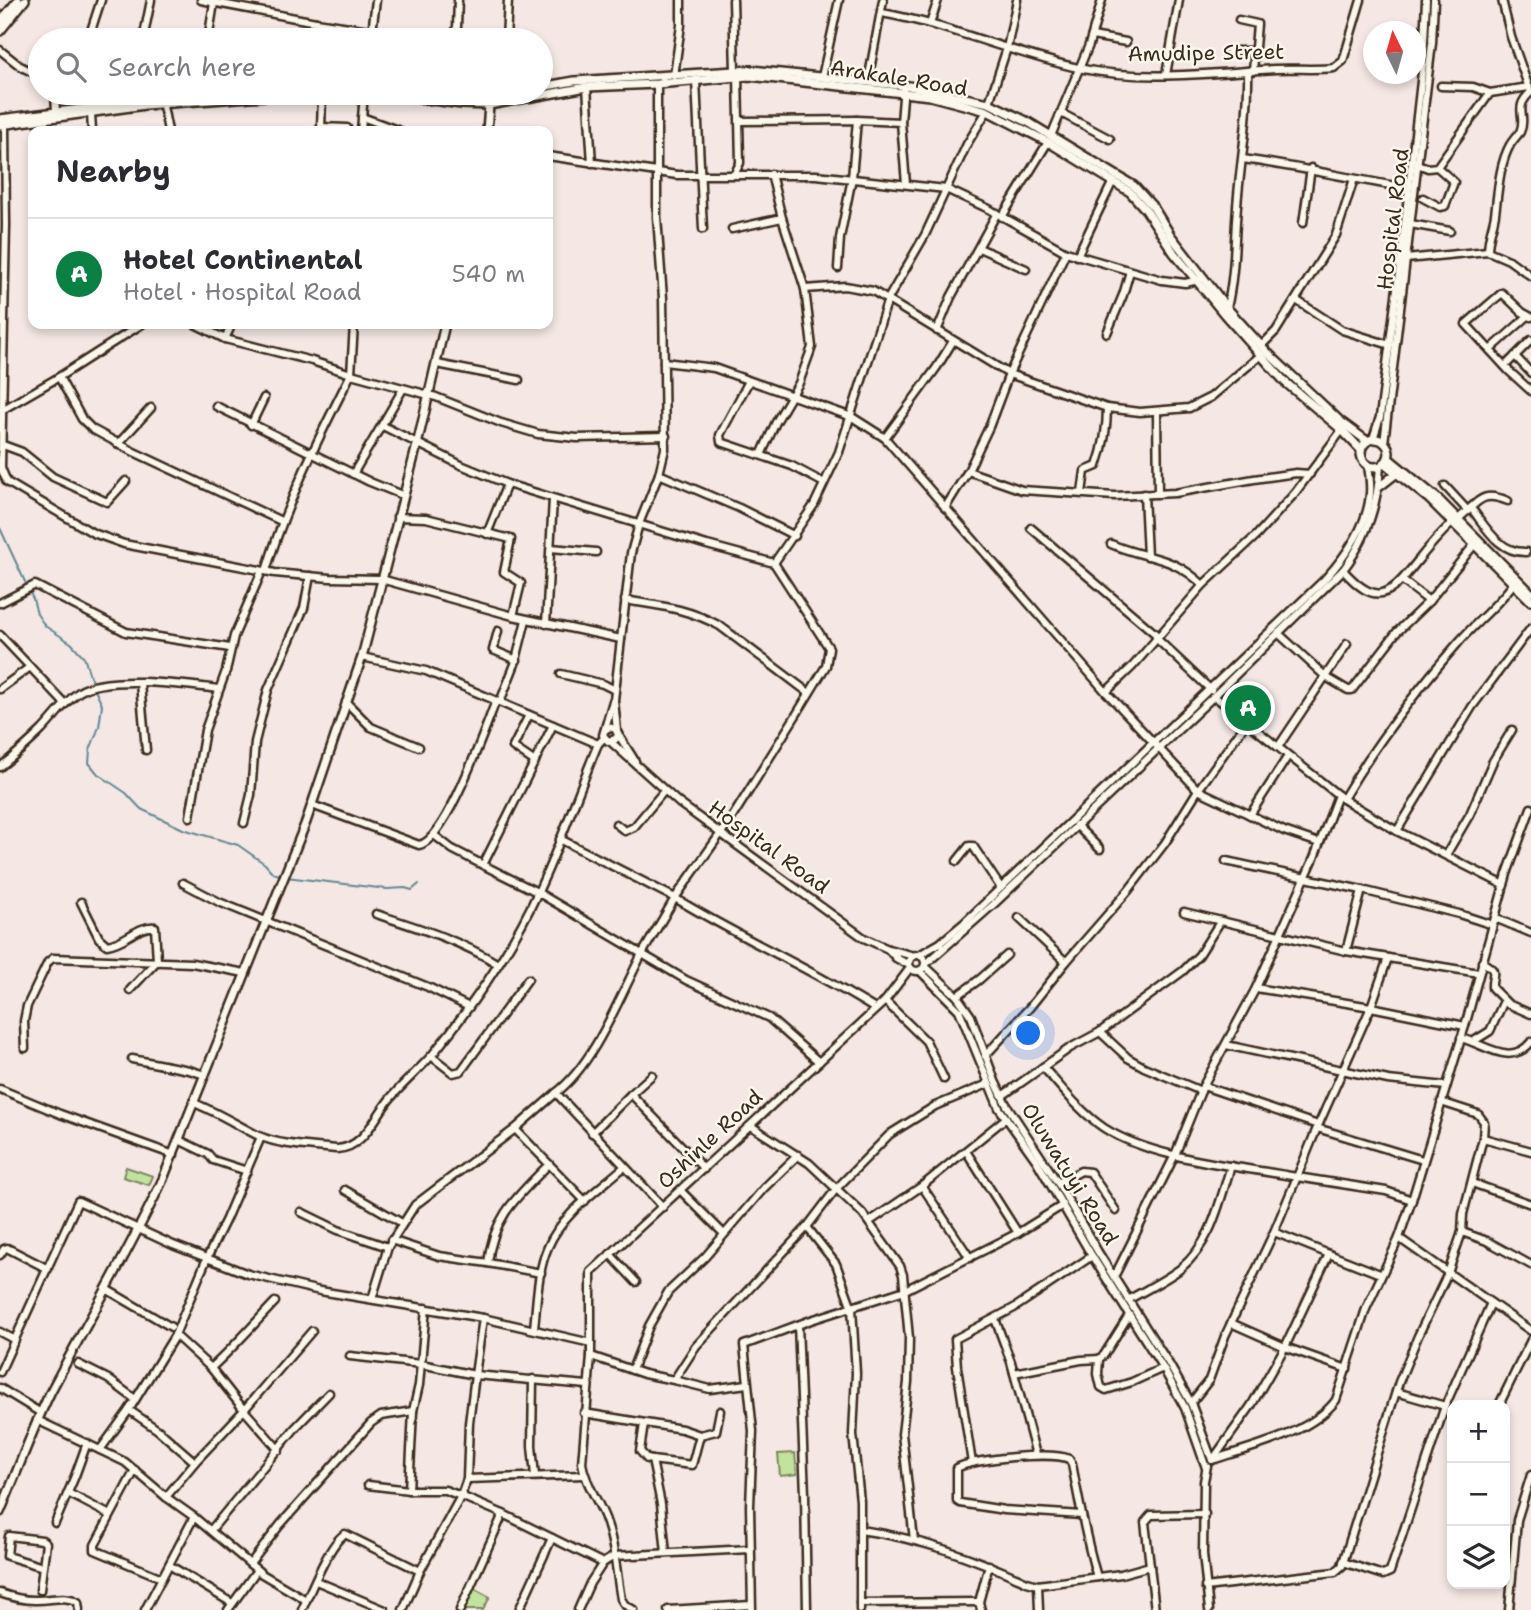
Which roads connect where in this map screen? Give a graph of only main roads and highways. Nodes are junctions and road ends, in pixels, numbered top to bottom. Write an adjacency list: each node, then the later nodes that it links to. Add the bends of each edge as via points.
1 (18, 0): 3 (main road)
2 (25, 0): 4 (main road)
3 (0, 22)
4 (0, 31)
5 (737, 73): 6 (main road, Arakale Road, via 574,81); 7 (main road, Arakale Road, via 657,84); 8 (main road, Arakale Road); 8 (main road, Arakale Road, via 868,81)
6 (553, 87)
7 (553, 89)
8 (904, 89): 14 (main road, Arakale Road, via 962,95)
9 (95, 105): 12 (main road)
10 (139, 105): 12 (main road)
11 (489, 105): 13 (main road)
12 (2, 122)
13 (487, 126)
14 (1049, 139): 15 (main road, Arakale Road, via 1137,198 1168,245); 15 (main road, Arakale Road, via 1134,186)
15 (1200, 279): 17 (main road, Arakale Road, via 1310,394); 18 (main road, Arakale Road, via 1285,382)
16 (444, 329): 25 (main road, via 362,657 312,806 174,1154 140,1228 39,1417)
17 (1370, 440): 18 (main road); 19 (main road, via 1387,447)
18 (1361, 450): 19 (main road, via 1368,465)
19 (1384, 463): 20 (main road); 22 (main road, via 1438,499)
20 (1397, 473): 21 (main road); 22 (main road)
21 (1379, 487)
22 (1455, 520): 23 (main road); 24 (main road)
23 (1531, 593)
24 (1531, 601)
25 (0, 1512)

